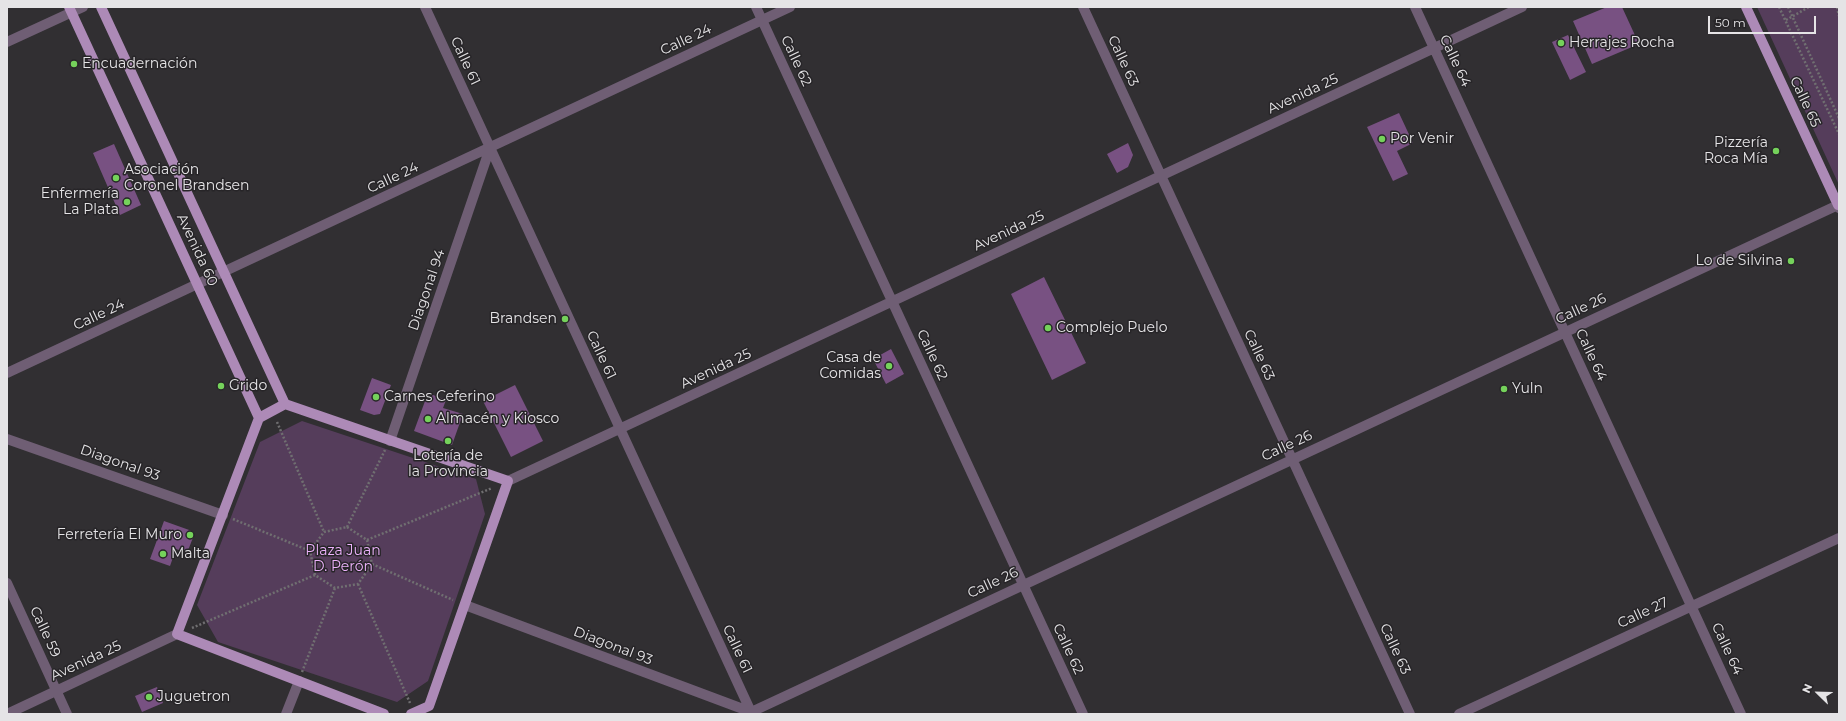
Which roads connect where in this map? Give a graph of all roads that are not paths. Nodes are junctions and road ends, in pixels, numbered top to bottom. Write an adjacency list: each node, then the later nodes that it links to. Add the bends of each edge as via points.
1 (83, 7): 10 (street)
2 (101, 7): 17 (main road, Avenida 60)
3 (424, 7): 14 (street, Calle 61)
4 (756, 7): 11 (street, Calle 62)
5 (790, 7): 11 (street, Calle 24)
6 (1083, 7): 15 (street, Calle 63)
7 (1415, 7): 13 (street, Calle 64)
8 (1522, 7): 13 (street, Avenida 25)
9 (1746, 7): 16 (main road, Calle 65)
10 (70, 10): 12 (street); 18 (main road, Avenida 60)
11 (762, 20): 14 (street, Calle 24); 19 (street, Calle 62)
12 (7, 42)
13 (1434, 48): 15 (street, Avenida 25); 20 (street, Calle 64)
14 (490, 148): 17 (street, Calle 24); 24 (street, Calle 61); 26 (street, Diagonal 94)
15 (1161, 176): 19 (street, Avenida 25); 27 (street, Calle 63)
16 (1839, 206): 20 (street, Calle 26)
17 (223, 272): 18 (street, Calle 24); 22 (main road, Avenida 60)
18 (197, 284): 21 (street, Calle 24); 23 (main road, Avenida 60)
19 (892, 302): 24 (street, Avenida 25); 32 (street, Calle 62)
20 (1565, 332): 27 (street, Calle 26); 34 (street, Calle 64)
21 (7, 373)
22 (285, 404): 23 (main road); 26 (main road)
23 (259, 418): 29 (main road)
24 (620, 429): 28 (street, Avenida 25); 40 (street, Calle 61)
25 (7, 439): 29 (street, Diagonal 93)
26 (390, 440): 28 (main road)
27 (1292, 459): 32 (street, Calle 26); 46 (street, Calle 63)
28 (508, 481): 33 (main road)
29 (223, 514): 35 (main road)
30 (1839, 538): 34 (street, Calle 27)
31 (7, 583): 37 (street, Calle 59)
32 (1023, 585): 40 (street, Calle 26); 45 (street, Calle 62)
33 (465, 605): 38 (main road); 40 (street, Diagonal 93)
34 (1691, 606): 47 (street, Calle 27); 48 (street, Calle 64)
35 (177, 634): 36 (main road); 37 (street, Avenida 25)
36 (299, 681): 43 (street); 44 (main road)
37 (57, 690): 41 (street, Avenida 25); 42 (street, Calle 59)
38 (431, 710): 39 (main road)
39 (412, 713)
40 (750, 713)
41 (7, 714)
42 (68, 714)
43 (286, 714)
44 (384, 714)
45 (1083, 714)
46 (1410, 714)
47 (1459, 714)
48 (1741, 714)

